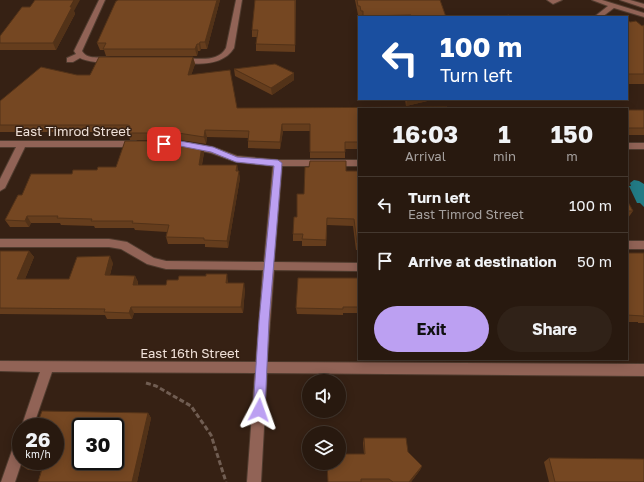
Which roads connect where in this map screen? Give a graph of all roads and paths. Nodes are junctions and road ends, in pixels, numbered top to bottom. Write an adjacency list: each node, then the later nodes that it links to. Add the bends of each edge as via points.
1 (102, 0): 11 (street, via 78,51)
2 (239, 0): 14 (street, via 226,57 209,60)
3 (550, 0): 4 (street)
4 (558, 0)
5 (595, 0): 7 (street)
6 (623, 0): 8 (street)
7 (612, 6): 9 (street); 10 (street)
8 (644, 6)
9 (644, 15)
10 (599, 16)
11 (80, 56): 12 (street); 13 (street, via 87,59)
12 (70, 60)
13 (119, 60)
14 (174, 60)
15 (0, 144): 16 (street, East Timrod Street)
16 (22, 144): 17 (street, East Timrod Street); 23 (street)
17 (148, 144)
18 (180, 144): 21 (street, via 213,150 236,160)
19 (628, 146): 20 (street)
20 (644, 146)
21 (278, 163): 22 (street); 27 (street)
22 (358, 163)
23 (0, 188)
24 (0, 243): 27 (street, via 108,243 123,245 151,261 166,265)
25 (628, 245): 26 (street)
26 (644, 245)
27 (269, 266): 28 (street); 31 (street)
28 (358, 267)
29 (0, 366): 30 (street, East 16th Street)
30 (48, 366): 31 (street, East 16th Street); 34 (street)
31 (262, 367): 32 (street, East 16th Street); 38 (street)
32 (644, 370)
33 (141, 382): 37 (path, via 156,386 191,406 211,435)
34 (30, 418)
35 (12, 470): 36 (street)
36 (8, 482)
37 (226, 482)
38 (254, 482)

